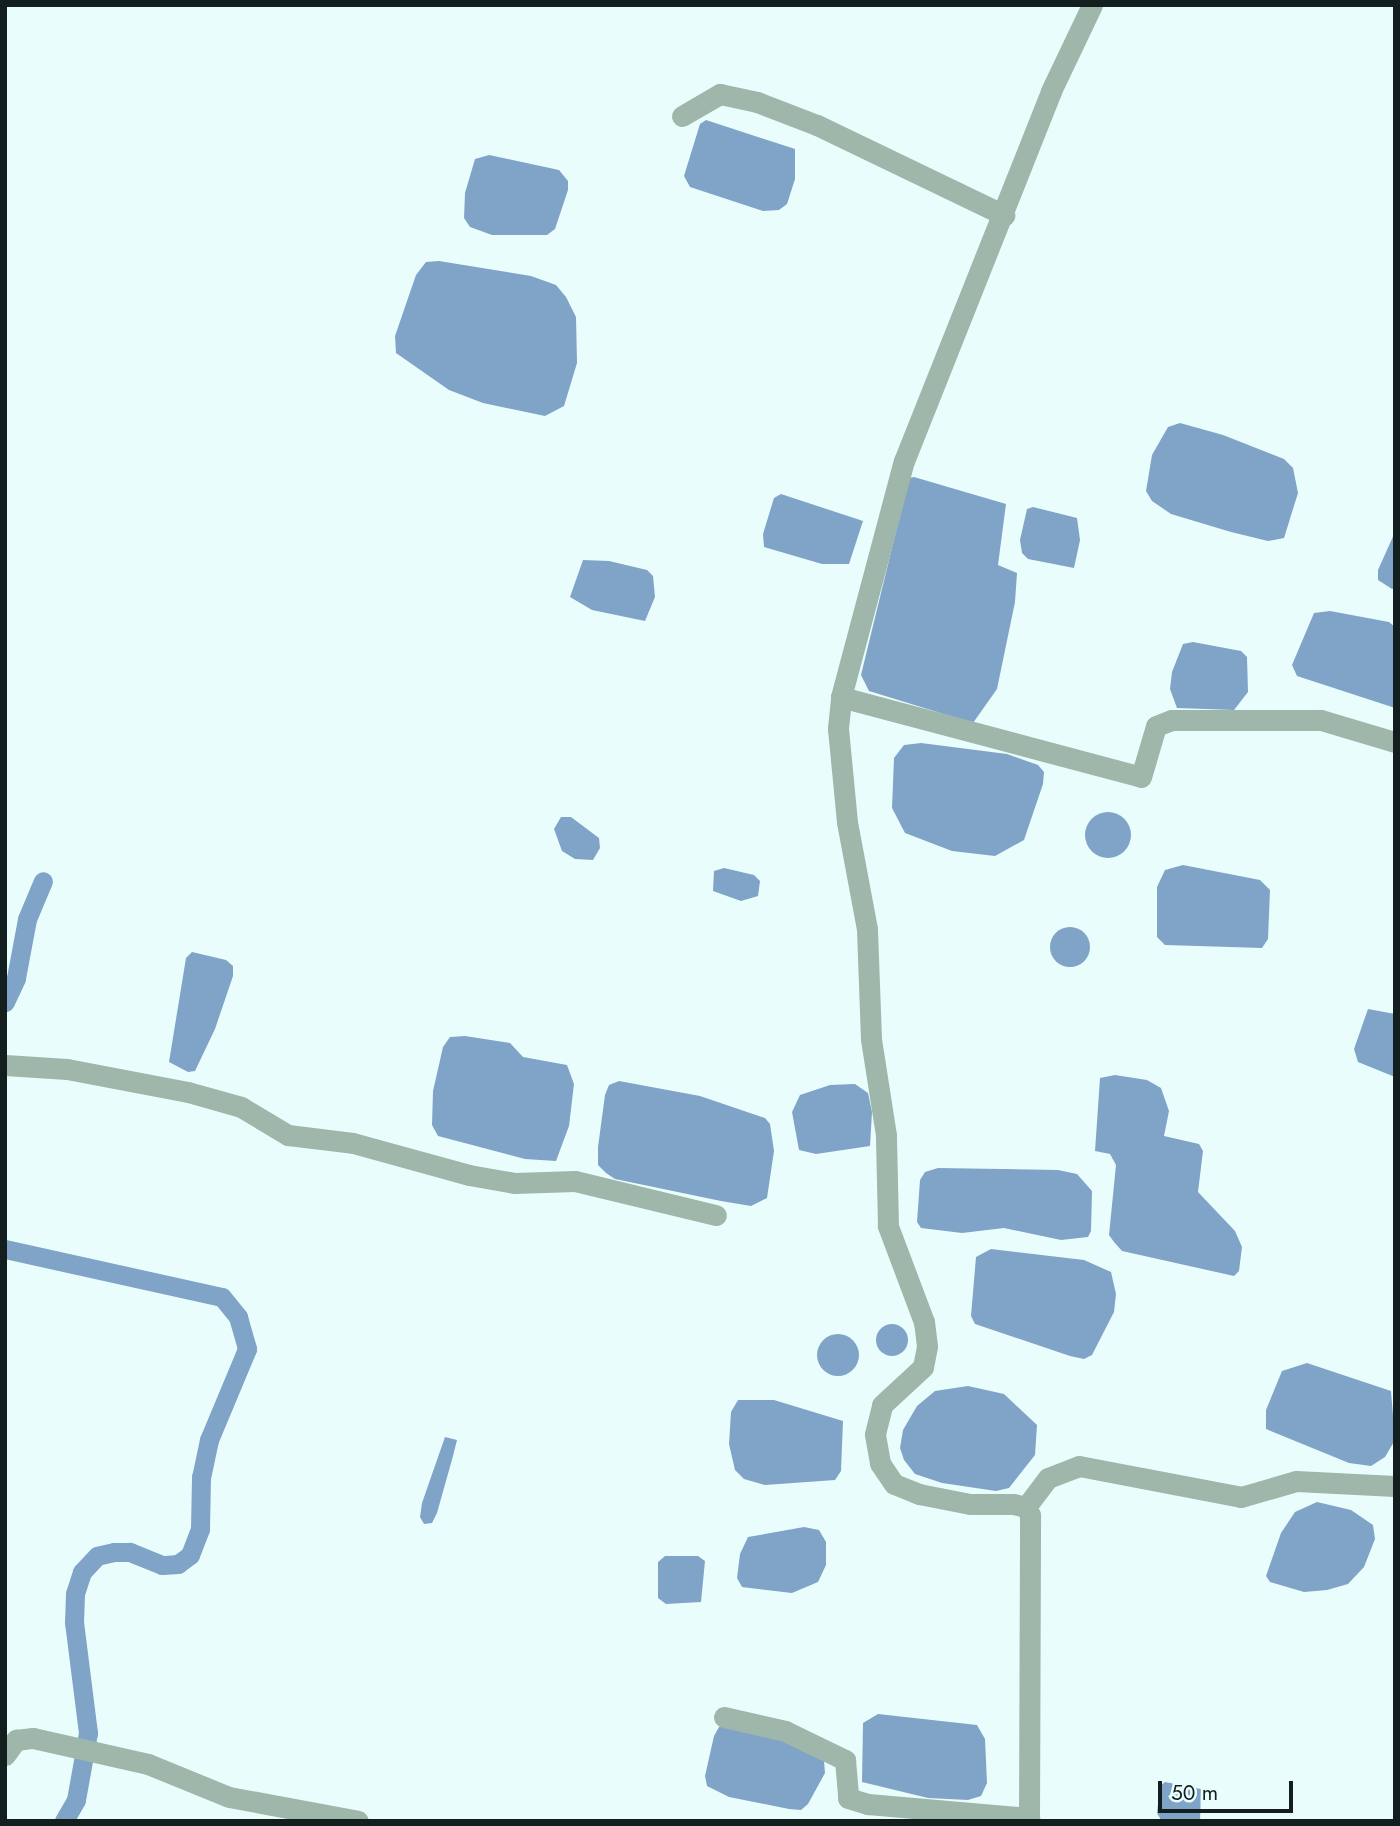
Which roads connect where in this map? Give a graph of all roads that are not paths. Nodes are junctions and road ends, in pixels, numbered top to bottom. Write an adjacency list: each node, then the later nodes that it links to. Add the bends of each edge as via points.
1 (1091, 5): 3 (street, via 1051,90)
2 (682, 116): 3 (street, via 720,94 757,103 817,125)
3 (1004, 215): 4 (street, via 904,461)
4 (841, 697): 5 (street, via 1141,776 1156,726 1172,720 1321,720); 9 (street, via 842,771 867,929 871,1039 886,1135 888,1226 924,1322 927,1346 923,1367 882,1405 875,1434 880,1463 894,1484 919,1494 970,1504)
5 (1395, 742)
6 (5, 1065): 7 (street, via 67,1069 188,1092 241,1107 288,1135 353,1143 469,1175 515,1183 575,1181)
7 (716, 1214)
8 (1395, 1486): 9 (street, via 1296,1481 1241,1497 1079,1466 1048,1478)
9 (1026, 1507): 12 (street, via 1033,1534)
10 (724, 1717): 12 (street, via 785,1731 839,1756 849,1773 848,1798 868,1804)
11 (5, 1755): 13 (street, via 16,1740 33,1738 148,1764 229,1797)
12 (1029, 1819)
13 (358, 1821)

